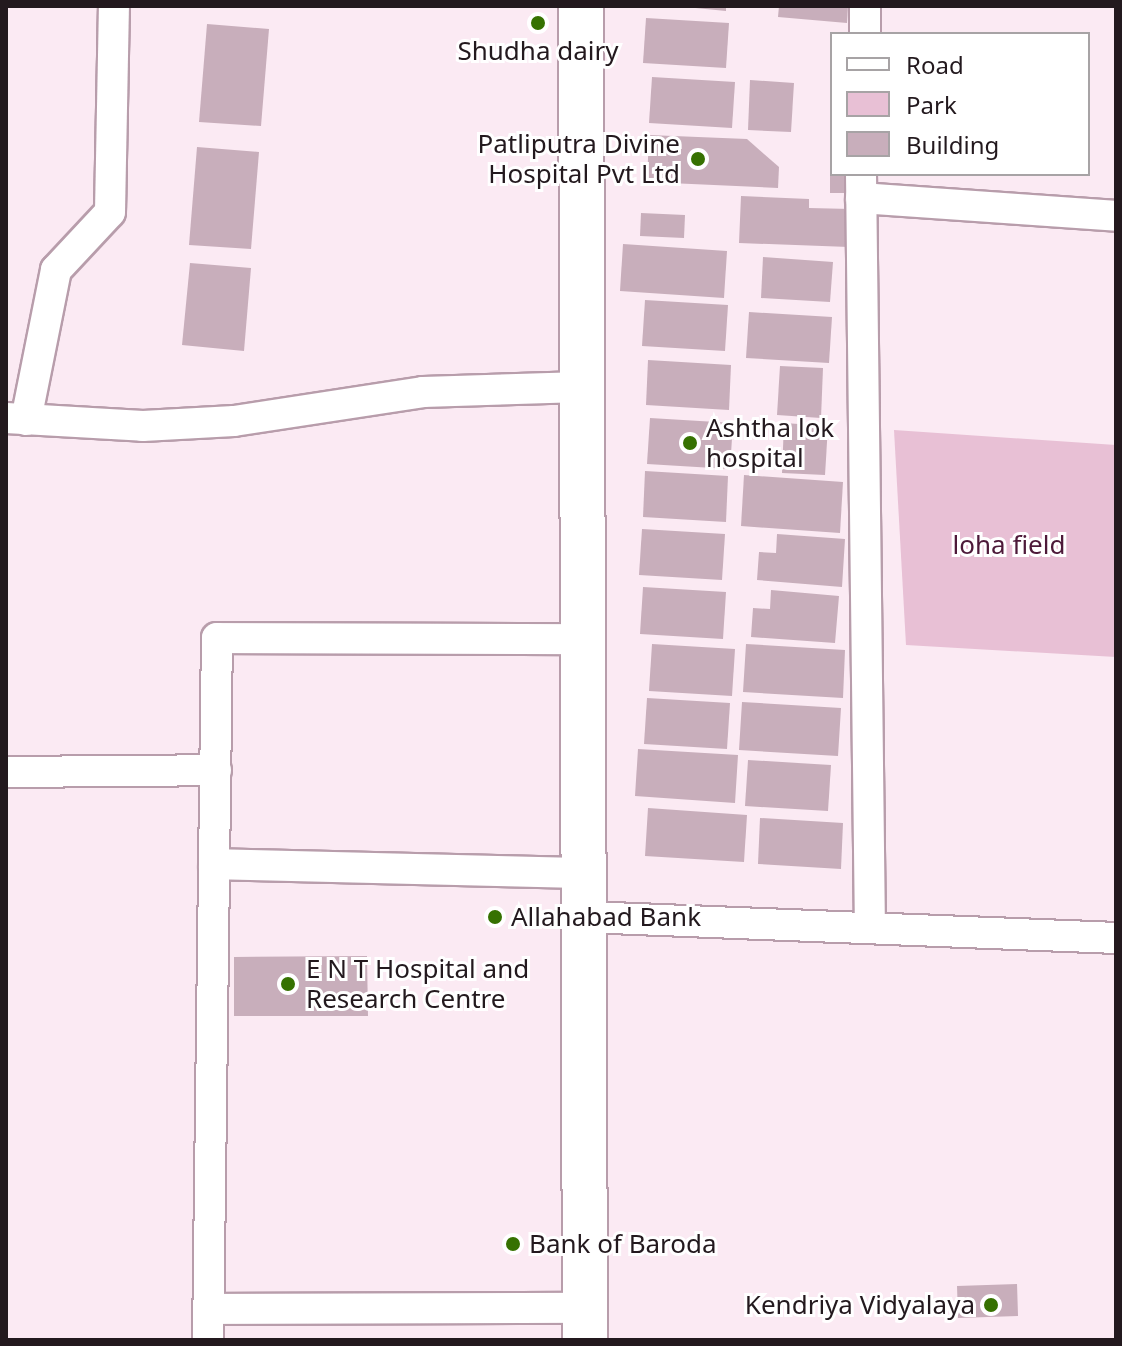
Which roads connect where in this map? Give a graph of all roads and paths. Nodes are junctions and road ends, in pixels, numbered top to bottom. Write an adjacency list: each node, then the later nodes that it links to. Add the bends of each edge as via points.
1 (114, 6): 8 (street, via 110,212 56,270)
2 (581, 6): 7 (street)
3 (865, 6): 4 (street)
4 (865, 32)
5 (861, 186): 6 (street); 15 (street)
6 (1116, 216)
7 (582, 387): 8 (street, via 423,392 218,422 143,426); 9 (street)
8 (16, 419)
9 (583, 639): 10 (street, via 217,638); 13 (street)
10 (216, 770): 11 (street); 12 (street)
11 (6, 772)
12 (214, 864): 13 (street); 17 (street)
13 (585, 873): 14 (street)
14 (585, 917): 15 (street); 18 (street)
15 (870, 927): 16 (street)
16 (1116, 938)
17 (208, 1309): 18 (street); 19 (street)
18 (585, 1324)
19 (208, 1340)

